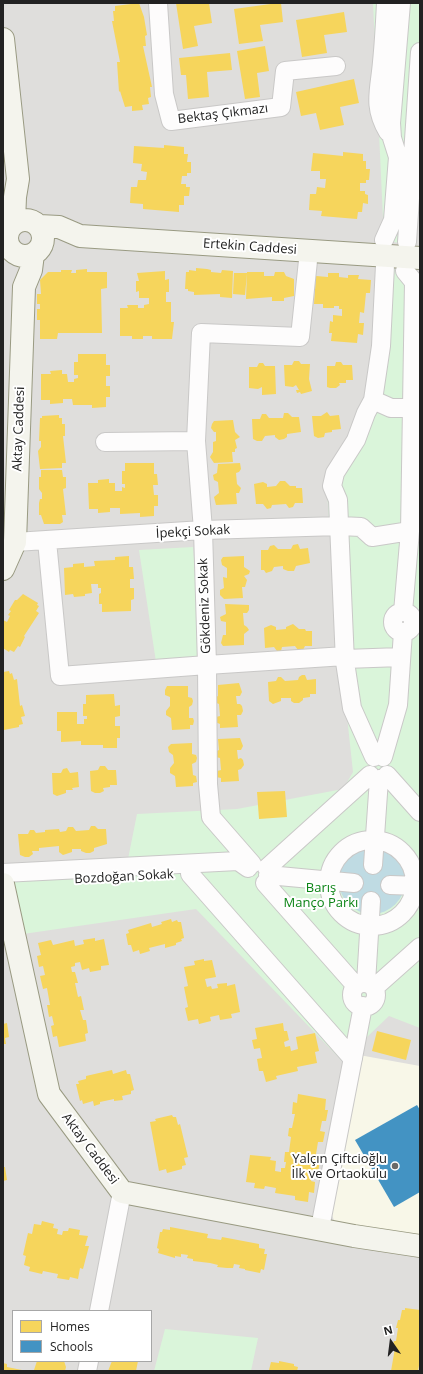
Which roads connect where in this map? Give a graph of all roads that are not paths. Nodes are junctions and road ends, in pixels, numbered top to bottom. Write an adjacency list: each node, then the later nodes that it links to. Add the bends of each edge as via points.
1 (158, 3): 6 (street, Bektaş Çıkmazı, via 164,94 171,121 281,107 285,71)
2 (386, 3): 7 (street, via 377,97 384,125)
3 (401, 3): 7 (street)
4 (3, 38): 8 (main road, Aktay Caddesi, via 18,180 15,197)
5 (420, 52): 11 (street)
6 (336, 66)
7 (392, 138): 9 (street, via 398,157 393,220)
8 (20, 237): 10 (main road, Ertekin Caddesi, via 59,227 80,236); 21 (main road, Aktay Caddesi, via 18,275 24,287)
9 (384, 240)
10 (308, 251): 11 (main road, Ertekin Caddesi); 15 (street, via 300,337 201,333)
11 (411, 257): 14 (street, via 414,282)
12 (385, 265): 13 (street, via 381,346)
13 (373, 400): 14 (street, via 390,408); 17 (street, via 356,440 335,473 332,486 338,500)
14 (413, 408): 19 (street)
15 (196, 441): 16 (street); 18 (street, Gökdeniz Sokak)
16 (104, 442)
17 (340, 526): 18 (street, İpekçi Sokak); 19 (street, İpekçi Sokak, via 361,527 372,537); 23 (street)
18 (203, 530): 20 (street, İpekçi Sokak); 25 (street, Gökdeniz Sokak)
19 (410, 531): 24 (street, via 403,612 397,614 393,622 395,628 403,632)
20 (47, 541): 21 (street, İpekçi Sokak); 25 (street, via 60,676)
21 (15, 542): 22 (main road, Aktay Caddesi)
22 (3, 569)
23 (345, 657): 24 (street, Gökdeniz Sokak); 25 (street, Gökdeniz Sokak); 26 (street, via 352,708)
24 (401, 657): 26 (street, via 398,705)
25 (207, 665): 31 (street, via 208,784 211,817)
26 (378, 757): 27 (street, via 367,766)
27 (379, 776): 28 (street); 29 (street); 31 (street)
28 (420, 812)
29 (374, 840): 30 (street); 34 (street, via 360,841 349,846 333,864); 38 (street, via 395,847 404,854 411,864)
30 (373, 864)
31 (258, 872): 32 (street, via 238,861); 33 (street, Bozdoğan Sokak); 34 (street); 42 (street)
32 (3, 873)
33 (190, 874): 36 (street, Bozdoğan Sokak); 43 (street)
34 (329, 880): 35 (street); 40 (street, via 331,898 337,908 354,922)
35 (354, 883)
36 (3, 884): 44 (main road, Aktay Caddesi, via 49,1094)
37 (390, 885): 38 (street)
38 (417, 886): 40 (street, via 406,909 398,917 388,922)
39 (371, 901): 40 (street)
40 (370, 925): 42 (street)
41 (420, 947): 42 (street)
42 (365, 986): 43 (street, via 352,996 356,1003 363,1006)
43 (352, 1063): 45 (street)
44 (122, 1192): 45 (main road, Aktay Caddesi); 47 (street)
45 (320, 1228): 46 (main road, Aktay Caddesi)
46 (420, 1246)
47 (99, 1310)

